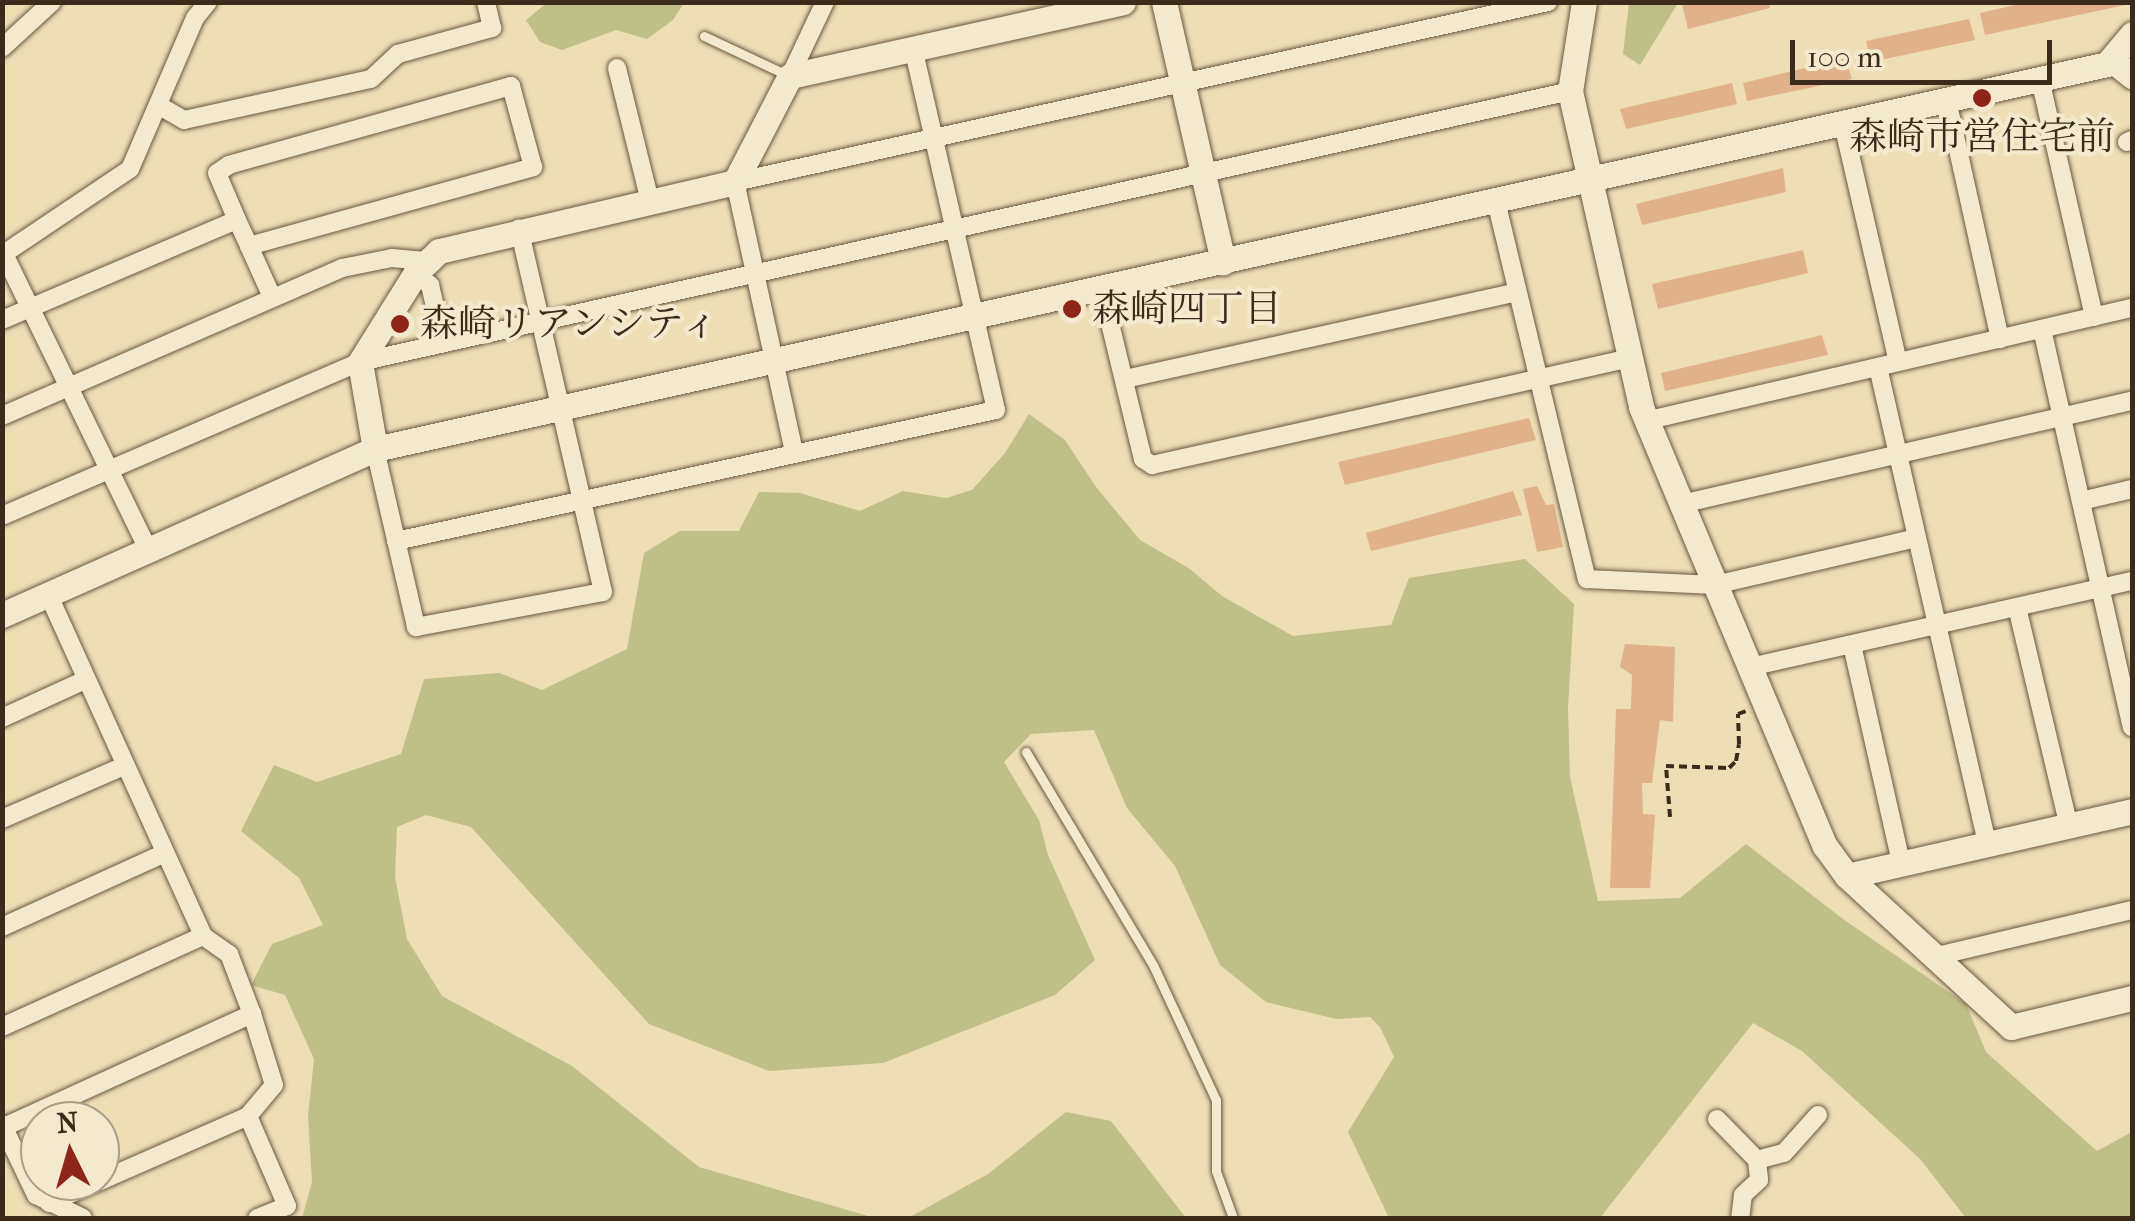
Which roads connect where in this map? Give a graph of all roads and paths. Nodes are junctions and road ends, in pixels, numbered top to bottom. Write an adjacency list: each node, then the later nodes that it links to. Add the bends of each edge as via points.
1 (52, 2): 11 (street)
2 (208, 2): 21 (street)
3 (486, 2): 21 (street, via 492,28 398,54 371,79 184,120)
4 (825, 2): 15 (street)
5 (1122, 2): 12 (street)
6 (1164, 2): 18 (street)
7 (1548, 2): 18 (street)
8 (1584, 2): 19 (street)
9 (2132, 34): 13 (street)
10 (704, 36): 15 (lane)
11 (2, 48)
12 (914, 49): 15 (street); 23 (street)
13 (2112, 60): 16 (street); 17 (street)
14 (618, 68): 27 (street)
15 (790, 76): 26 (street)
16 (2132, 76)
17 (2040, 79): 20 (street); 43 (street)
18 (1183, 82): 23 (street); 24 (street)
19 (1570, 91): 24 (street); 25 (street)
20 (1947, 100): 22 (street); 47 (street)
21 (158, 105): 33 (street, via 130,169)
22 (1842, 124): 25 (street); 52 (street)
23 (934, 138): 26 (street); 31 (street)
24 (1203, 173): 31 (street); 34 (street)
25 (1589, 181): 28 (street); 49 (street)
26 (735, 182): 27 (street); 36 (street)
27 (650, 200): 30 (street)
28 (1496, 201): 34 (street); 38 (street)
29 (237, 220): 32 (street); 32 (street, via 217,173 229,164 511,86 533,168); 41 (street)
30 (519, 228): 35 (street, via 439,251); 45 (street)
31 (955, 228): 36 (street); 42 (street)
32 (249, 246): 39 (street)
33 (4, 255): 41 (street)
34 (1224, 262): 37 (street)
35 (421, 268): 39 (street, via 392,258 342,268); 48 (street, via 441,333); 51 (street)
36 (755, 273): 45 (street); 50 (street)
37 (1102, 290): 42 (street); 54 (street)
38 (1516, 292): 54 (street); 55 (street)
39 (272, 296): 56 (street)
40 (2132, 308): 43 (street)
41 (29, 309): 44 (street); 56 (street)
42 (975, 317): 50 (street); 63 (street, via 996,410)
43 (2094, 317): 46 (street)
44 (2, 320)
45 (540, 321): 48 (street); 58 (street)
46 (2042, 329): 47 (street); 60 (street)
47 (2000, 339): 52 (street)
48 (437, 344): 51 (street)
49 (1630, 358): 55 (street); 61 (street)
50 (774, 361): 58 (street); 63 (street)
51 (360, 362): 62 (street); 65 (street)
52 (1898, 362): 53 (street)
53 (1878, 367): 61 (street); 64 (street)
54 (1124, 379): 55 (street, via 1143,459 1152,465)
55 (1536, 380): 75 (street, via 1587,580)
56 (69, 386): 59 (street); 65 (street)
57 (2132, 401): 60 (street)
58 (561, 408): 62 (street); 67 (street)
59 (2, 416)
60 (2062, 417): 64 (street); 68 (street)
61 (1645, 421): 69 (street)
62 (375, 449): 72 (street); 73 (street)
63 (794, 452): 67 (street)
64 (1898, 454): 69 (street); 71 (street)
65 (111, 469): 70 (street); 73 (street)
66 (2132, 489): 68 (street)
67 (582, 499): 72 (street); 72 (street, via 603,592 416,627)
68 (2081, 501): 76 (street)
69 (1681, 504): 75 (street)
70 (2, 516)
71 (1917, 538): 75 (street); 80 (street)
72 (396, 541)
73 (148, 549): 77 (street)
74 (2132, 580): 76 (street)
75 (1715, 585): 82 (street)
76 (2101, 588): 78 (street); 86 (street)
77 (49, 596): 79 (street); 83 (street)
78 (2017, 608): 80 (street); 92 (street)
79 (2, 615)
80 (1937, 626): 81 (street); 93 (street)
81 (1852, 645): 82 (street); 95 (street)
82 (1750, 667): 84 (street)
83 (85, 680): 85 (street); 88 (street)
84 (1767, 703): 90 (path, via 1738,714 1740,744 1729,768 1666,766); 96 (street, via 1826,846)
85 (2, 718)
86 (2132, 727)
87 (1026, 752): 114 (lane, via 1153,965 1216,1100 1216,1170)
88 (124, 766): 91 (street); 94 (street)
89 (2132, 812): 92 (street)
90 (1670, 817)
91 (2, 819)
92 (2068, 827): 93 (street)
93 (1987, 844): 95 (street)
94 (165, 853): 98 (street); 99 (street)
95 (1901, 863): 96 (street)
96 (1847, 876): 100 (street)
97 (2132, 910): 100 (street)
98 (2, 927)
99 (203, 936): 102 (street, via 229,954); 103 (street)
100 (1933, 957): 101 (street, via 2011,1027)
101 (2132, 998)
102 (252, 1014): 105 (street, via 274,1085); 107 (street)
103 (2, 1026)
104 (1818, 1114): 108 (street, via 1784,1153)
105 (248, 1116): 109 (street); 113 (street, via 286,1206)
106 (1717, 1119): 108 (street)
107 (3, 1126): 111 (street, via 36,1194)
108 (1757, 1160): 115 (street, via 1758,1180 1743,1194)
109 (120, 1172)
110 (54, 1201): 111 (street)
111 (49, 1203): 112 (street)
112 (83, 1218)
113 (258, 1218)
114 (1233, 1218)
115 (1740, 1218)

